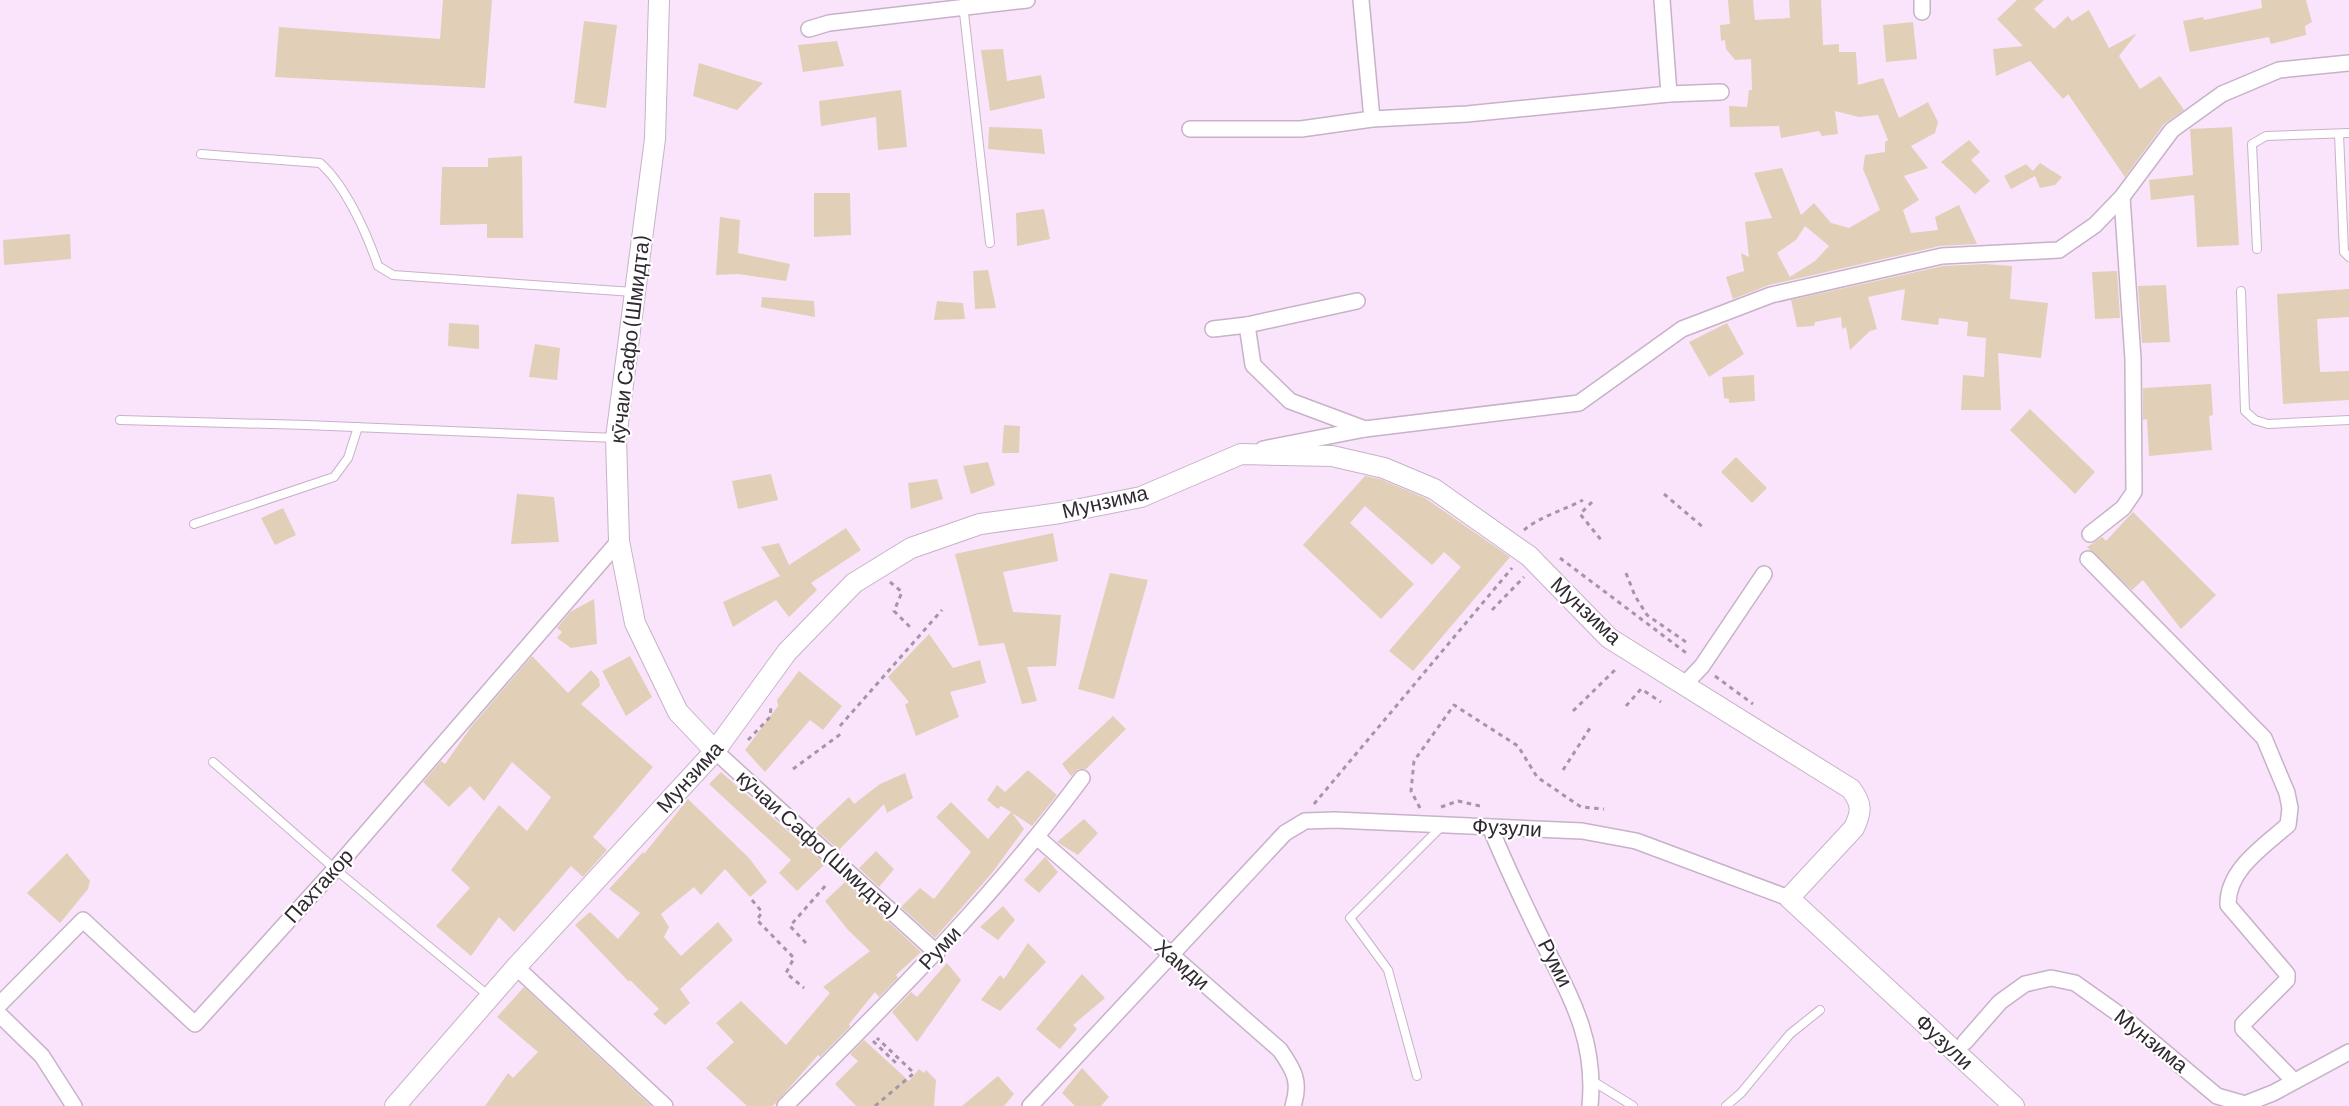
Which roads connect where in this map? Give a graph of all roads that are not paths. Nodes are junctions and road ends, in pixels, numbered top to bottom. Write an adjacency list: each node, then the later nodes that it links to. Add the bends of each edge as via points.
1 (659, 0): 20 (street, кӯчаи Сафо (Шмидта), via 655,139)
2 (1027, 0): 5 (street)
3 (1361, 0): 10 (street)
4 (1662, 0): 9 (street)
5 (963, 4): 6 (street); 16 (lane)
6 (809, 29)
7 (2349, 63): 15 (street, via 2279,70 2222,94 2172,130)
8 (1721, 92): 9 (street)
9 (1669, 94): 10 (street)
10 (1372, 119): 11 (street, via 1301,129)
11 (1190, 129)
12 (2339, 134): 13 (lane); 17 (lane, via 2266,136 2252,144); 18 (lane, via 2344,252)
13 (2349, 134)
14 (201, 154): 20 (lane, via 320,163 331,173 369,240 378,266 393,275)
15 (2122, 197): 27 (street, via 2095,225 2059,250 1942,256 1772,295 1682,329 1579,403); 31 (street, via 2133,359 2134,492 2123,508)
16 (990, 243)
17 (2258, 249)
18 (2349, 257)
19 (2241, 291): 25 (lane, via 2245,411 2268,424)
20 (636, 292): 28 (street, кӯчаи Сафо (Шмидта))
21 (1356, 301): 22 (street)
22 (1247, 325): 23 (street); 27 (street, via 1253,365 1290,400)
23 (1213, 329)
24 (120, 420): 26 (lane)
25 (2349, 420)
26 (358, 427): 28 (lane); 30 (lane, via 348,458 334,477)
27 (1365, 429): 29 (street)
28 (616, 438): 32 (street, кӯчаи Сафо (Шмидта))
29 (1241, 454): 35 (street, Мунзима, via 1332,456 1384,468 1434,489 1528,556 1609,638); 36 (street, Мунзима, via 1141,497 980,524 911,548 854,584 787,652)
30 (194, 524)
31 (2090, 534)
32 (619, 541): 36 (street, кӯчаи Сафо (Шмидта), via 635,623 678,712); 42 (street, Пахтакор)
33 (2088, 559): 55 (street, via 2264,738 2287,793 2288,825 2249,860 2228,890 2228,904 2287,974 2287,980 2243,1024 2243,1029)
34 (1764, 574): 35 (street, via 1702,666)
35 (1683, 686): 43 (street, Мунзима, via 1851,789 1861,803 1854,828)
36 (716, 751): 44 (street, кӯчаи Сафо (Шмидта)); 46 (street, Мунзима)
37 (213, 762): 42 (lane)
38 (1082, 778): 41 (street, Руми)
39 (1443, 825): 40 (street, Фузули); 45 (street, Фузули, via 1305,821 1285,833); 53 (lane, via 1350,918 1388,970)
40 (1490, 827): 43 (street, Фузули, via 1582,831 1636,841); 54 (street, Руми, via 1575,1003 1591,1062)
41 (1038, 838): 44 (street, Руми); 45 (street, Хамди)
42 (335, 869): 47 (lane); 48 (street, Пахтакор, via 195,1024 83,920)
43 (1789, 898): 66 (street, Фузули)
44 (937, 953): 60 (street, Руми)
45 (1172, 955): 61 (street, Фузули); 62 (street, Хамди, via 1280,1050 1295,1071 1298,1090)
46 (516, 967): 47 (street, Мунзима); 59 (street)
47 (490, 997): 58 (street, Мунзима)
48 (0, 1004)
49 (1820, 1010): 65 (lane, via 1790,1034)
50 (0, 1016): 57 (street, via 42,1056)
51 (1965, 1042): 56 (street, Мунзима, via 2000,1002 2025,984 2051,978 2075,983 2123,1017 2217,1096)
52 (2349, 1052): 55 (street, Мунзима)
53 (1417, 1076)
54 (1591, 1080): 63 (street, Руми); 64 (lane)
55 (2294, 1081): 56 (street, Мунзима)
56 (2246, 1105)
57 (74, 1106)
58 (395, 1106)
59 (665, 1106)
60 (785, 1106)
61 (1030, 1106)
62 (1293, 1106)
63 (1590, 1106)
64 (1633, 1106)
65 (1726, 1106)
66 (2014, 1106)

